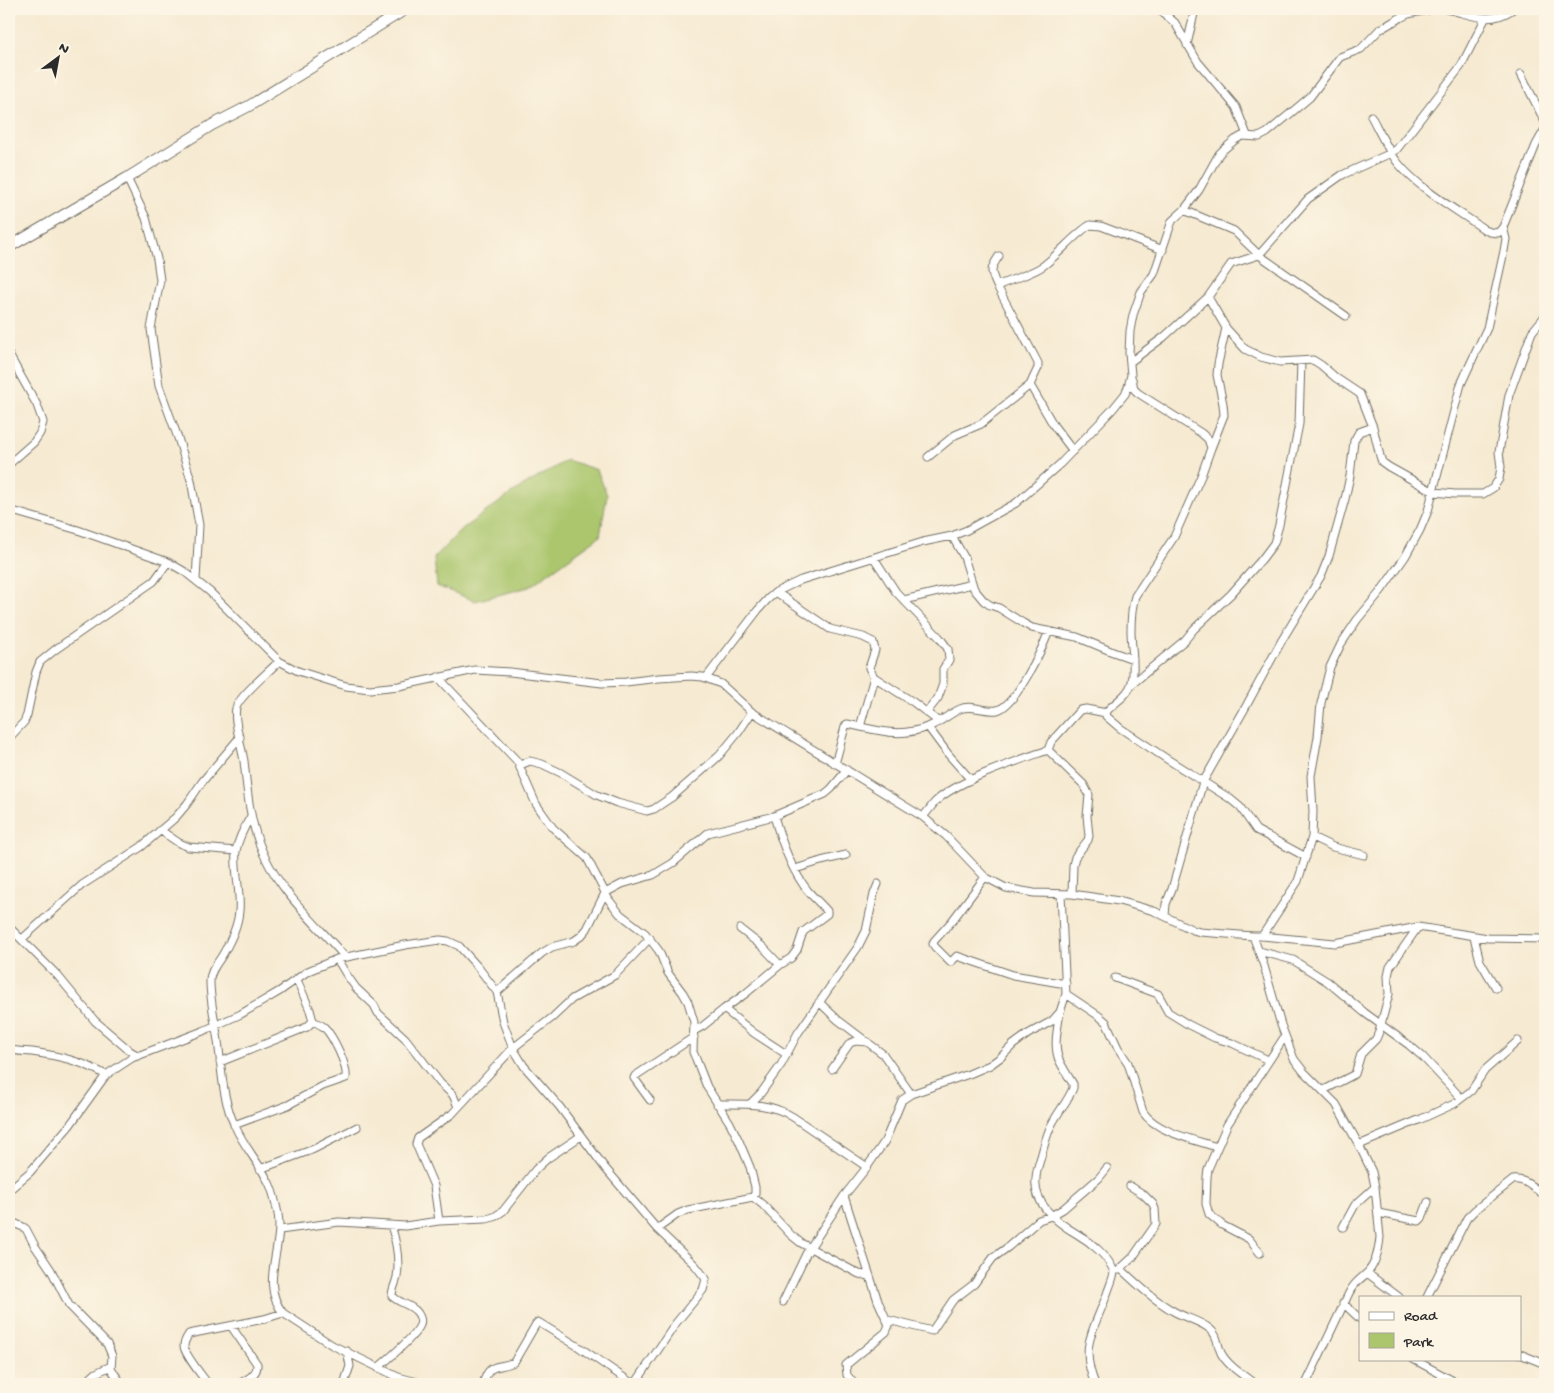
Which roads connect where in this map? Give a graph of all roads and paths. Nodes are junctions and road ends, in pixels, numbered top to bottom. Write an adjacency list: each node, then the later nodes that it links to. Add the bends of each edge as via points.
1 (406, 9): 17 (main road)
2 (1159, 9): 8 (street, via 1180,28)
3 (1195, 9): 8 (street)
4 (1432, 9): 13 (street, via 1408,14 1378,30 1361,49 1340,57 1310,96 1267,133 1259,137)
5 (1446, 9): 7 (street)
6 (1513, 9): 7 (street)
7 (1486, 19): 16 (street, via 1461,66 1403,143)
8 (1187, 45): 13 (street, via 1236,107)
9 (1521, 74): 11 (street)
10 (1371, 116): 16 (street)
11 (1545, 122)
12 (1545, 129): 14 (street)
13 (1246, 135): 18 (street, via 1219,154)
14 (1536, 145): 15 (street); 19 (street)
15 (1545, 147)
16 (1391, 153): 19 (street, via 1421,184 1485,230 1497,233); 22 (street, via 1326,185 1308,200)
17 (127, 178): 20 (main road); 46 (street, via 146,218 158,259 160,280 151,329 159,386 191,480 199,525)
18 (1184, 210): 21 (street, via 1172,221); 22 (street, via 1234,231)
19 (1503, 228): 41 (street, via 1506,239 1487,328 1462,384)
20 (9, 247)
21 (1163, 250): 24 (street, via 1090,225 1042,266); 31 (street, via 1133,315)
22 (1259, 255): 25 (street, via 1231,264); 26 (street)
23 (999, 256): 24 (street, via 991,271)
24 (996, 286): 33 (street, via 1038,363)
25 (1208, 297): 28 (street); 31 (street, via 1164,337)
26 (1346, 316)
27 (1545, 316): 41 (street, via 1532,332 1509,395 1499,452 1500,475 1496,484 1483,494)
28 (1226, 328): 30 (street, via 1245,349 1261,357 1280,362); 37 (street, via 1217,375 1224,415)
29 (9, 355): 40 (street, via 37,405 42,422 34,442)
30 (1301, 361): 36 (street, via 1315,361 1360,394); 56 (street, via 1299,424 1274,543 1184,640)
31 (1130, 362): 32 (street)
32 (1131, 375): 34 (street); 35 (street)
33 (1030, 385): 38 (street); 39 (street, via 981,424 955,435)
34 (1138, 393): 35 (street); 37 (street, via 1201,433)
35 (1125, 394): 38 (street)
36 (1373, 427): 41 (street, via 1384,463); 70 (street, via 1359,432 1354,441 1345,499 1321,576)
37 (1211, 448): 51 (street, via 1181,522 1135,596 1131,631)
38 (1073, 451): 43 (street, via 1016,503)
39 (928, 457)
40 (9, 464)
41 (1434, 492): 75 (street, via 1413,545 1357,620 1330,667 1321,703 1311,776)
42 (9, 510): 45 (street)
43 (952, 536): 44 (street); 47 (street, via 964,557)
44 (874, 558): 48 (street, via 801,580); 49 (street)
45 (168, 562): 46 (street); 64 (street, via 154,581 40,662 27,715)
46 (196, 580): 52 (street)
47 (972, 584): 49 (street); 50 (street, via 990,605 1023,624)
48 (776, 592): 54 (street, via 830,629 873,642 875,650 869,668); 55 (street, via 758,610)
49 (904, 600): 58 (street, via 948,651 943,684)
50 (1049, 631): 51 (street, via 1077,637); 60 (street, via 1023,684 1005,707 993,710 964,708)
51 (1133, 659): 56 (street)
52 (279, 661): 53 (street, via 333,683 362,689 399,686); 63 (street, via 240,699 236,710)
53 (438, 677): 55 (street, via 475,670 602,683 691,676); 67 (street)
54 (874, 677): 58 (street); 61 (street)
55 (706, 678): 57 (street, via 721,684)
56 (1132, 684): 59 (street)
57 (752, 712): 66 (street); 67 (street, via 719,756 672,797 647,811 597,795 542,764 530,761)
58 (928, 712): 60 (street)
59 (1106, 713): 65 (street, via 1080,710 1051,742); 70 (street, via 1120,728)
60 (938, 722): 62 (street)
61 (860, 727): 62 (street, via 897,734); 66 (street, via 847,724)
62 (928, 727): 69 (street)
63 (240, 737): 71 (street); 74 (street, via 183,809)
64 (9, 738)
65 (1048, 750): 69 (street); 85 (street, via 1089,794 1089,836 1075,857)
66 (835, 764): 68 (street)
67 (520, 765): 83 (street, via 538,808 553,828 587,858)
68 (847, 770): 72 (street, via 828,792); 73 (street)
69 (971, 780): 73 (street, via 936,802)
70 (1203, 782): 79 (street, via 1229,798 1256,830); 86 (street)
71 (251, 816): 76 (street); 97 (street, via 264,856 275,874)
72 (774, 816): 80 (street, via 780,840); 83 (street, via 708,833 653,875)
73 (923, 817): 81 (street)
74 (160, 830): 76 (street, via 189,847); 93 (street, via 141,847 82,886)
75 (1312, 838): 78 (street); 79 (street)
76 (236, 851): 110 (street, via 239,912 230,942 211,974)
77 (846, 855): 80 (street)
78 (1364, 855)
79 (1306, 857): 91 (street, via 1298,881)
80 (794, 869): 98 (street, via 827,914 804,931 795,954)
81 (985, 877): 84 (street, via 1006,888); 101 (street, via 934,941 935,948 950,962 957,956 1013,975)
82 (878, 884): 105 (street, via 864,936)
83 (605, 893): 94 (street, via 620,914); 103 (street, via 581,936 542,953)
84 (1061, 894): 85 (street); 101 (street)
85 (1072, 894): 86 (street, via 1134,904)
86 (1165, 916): 90 (street, via 1200,932)
87 (1418, 926): 91 (street, via 1335,943); 92 (street); 109 (street, via 1390,967 1389,994)
88 (9, 927): 93 (street)
89 (740, 929): 98 (street)
90 (1253, 936): 91 (street); 96 (street)
91 (1262, 936)
92 (1474, 937): 95 (street); 102 (street, via 1480,961)
93 (22, 938): 117 (street, via 95,1021 124,1047)
94 (650, 938): 111 (street, via 668,973 686,998); 115 (street, via 615,975 572,998)
95 (1545, 939)
96 (1259, 951): 109 (street, via 1304,966); 112 (street)
97 (341, 958): 100 (street); 103 (street, via 420,942 448,941 466,952); 129 (street, via 346,974 356,988 405,1038 453,1095)
98 (780, 965): 106 (street)
99 (1115, 978): 119 (street, via 1158,994 1168,1012 1188,1025)
100 (298, 980): 108 (street); 110 (street)
101 (1066, 984): 104 (street)
102 (1496, 988)
103 (497, 992): 115 (street)
104 (1066, 994): 107 (street); 134 (street, via 1106,1022 1128,1064 1146,1116 1180,1136)
105 (819, 1002): 114 (street); 118 (street)
106 (724, 1009): 111 (street); 118 (street)
107 (1060, 1012): 124 (street, via 990,1065); 146 (street, via 1057,1053 1073,1088 1050,1126 1036,1178 1037,1193)
108 (313, 1021): 120 (street, via 307,1027); 130 (street, via 330,1034 340,1052 346,1078)
109 (1381, 1024): 123 (street, via 1376,1039 1361,1054 1355,1074); 125 (street, via 1423,1058)
110 (214, 1026): 117 (street); 120 (street)
111 (694, 1034): 126 (street, via 635,1076); 127 (street, via 693,1052)
112 (1285, 1036): 119 (street); 123 (street, via 1298,1065)
113 (1518, 1041): 125 (street, via 1490,1065 1471,1091)
114 (868, 1042): 121 (street, via 850,1043); 124 (street, via 889,1060)
115 (513, 1048): 129 (street); 132 (street)
116 (9, 1049): 122 (street, via 82,1063)
117 (137, 1054): 122 (street)
118 (786, 1054): 128 (street, via 769,1082)
119 (1268, 1060): 134 (street, via 1227,1125)
120 (220, 1062): 130 (street, via 225,1099)
121 (832, 1068)
122 (106, 1075): 140 (street, via 70,1125 30,1172)
123 (1324, 1090): 133 (street)
124 (911, 1094): 135 (street, via 900,1102 885,1140)
125 (1461, 1098): 133 (street, via 1438,1112)
126 (650, 1100)
127 (717, 1104): 128 (street); 143 (street, via 735,1131 750,1166 756,1191)
128 (750, 1104): 135 (street, via 788,1113)
129 (458, 1108): 148 (street, via 416,1141 434,1186)
130 (234, 1125): 137 (street)
131 (357, 1127): 137 (street, via 314,1150)
132 (581, 1136): 148 (street, via 536,1169 498,1216); 151 (street)
133 (1359, 1144): 139 (street)
134 (1217, 1148): 154 (street, via 1208,1169 1207,1211 1222,1225 1249,1239)
135 (867, 1166): 142 (street)
136 (1107, 1168): 146 (street)
137 (260, 1170): 152 (street, via 273,1193)
138 (1130, 1186): 155 (street, via 1153,1204 1156,1224)
139 (1376, 1187): 145 (street); 150 (street, via 1355,1205)
140 (9, 1190)
141 (1545, 1195): 160 (street, via 1516,1179 1475,1210)
142 (844, 1196): 153 (street); 158 (street)
143 (753, 1197): 151 (street, via 688,1210); 153 (street)
144 (1428, 1202): 145 (street, via 1419,1221)
145 (1378, 1213): 156 (street, via 1380,1245)
146 (1052, 1216): 157 (street, via 1087,1240 1109,1262); 165 (street, via 1039,1220 994,1258 974,1284 953,1300 932,1331)
147 (9, 1221): 171 (street, via 26,1229 69,1305 107,1344 112,1356)
148 (439, 1222): 149 (street)
149 (390, 1225): 152 (street, via 339,1222); 172 (street, via 398,1257 392,1296 416,1310 421,1322 413,1335)
150 (1343, 1227)
151 (657, 1229): 180 (street, via 706,1279 702,1290)
152 (280, 1230): 163 (street, via 272,1280 275,1299)
153 (810, 1249): 158 (street, via 859,1274); 161 (street)
154 (1260, 1253)
155 (1121, 1268): 157 (street); 183 (street, via 1162,1304 1209,1328 1225,1358)
156 (1367, 1272): 159 (street); 162 (street, via 1354,1284)
157 (1114, 1274): 182 (street, via 1096,1318 1088,1352 1088,1365)
158 (870, 1276): 165 (street)
159 (1398, 1296)
160 (1428, 1296)
161 (783, 1302)
162 (1344, 1303): 164 (street); 184 (street)
163 (283, 1313): 166 (street); 167 (street)
164 (1359, 1318)
165 (888, 1320): 181 (street, via 886,1332 846,1365 847,1375)
166 (231, 1326): 175 (street, via 187,1336 185,1349); 176 (street, via 257,1367 255,1374)
167 (347, 1351): 172 (street); 177 (street, via 350,1366)
168 (1522, 1355): 170 (street)
169 (1415, 1360): 185 (street)
170 (1545, 1364)
171 (111, 1366): 173 (street); 174 (street)
172 (378, 1368): 178 (street)
173 (84, 1384)
174 (122, 1384)
175 (208, 1384)
176 (239, 1384)
177 (344, 1384)
178 (425, 1384)
179 (483, 1384): 180 (street, via 488,1371 514,1362 538,1322)
180 (634, 1384)
181 (854, 1384)
182 (1095, 1384)
183 (1254, 1384)
184 (1306, 1384)
185 (1459, 1384)

